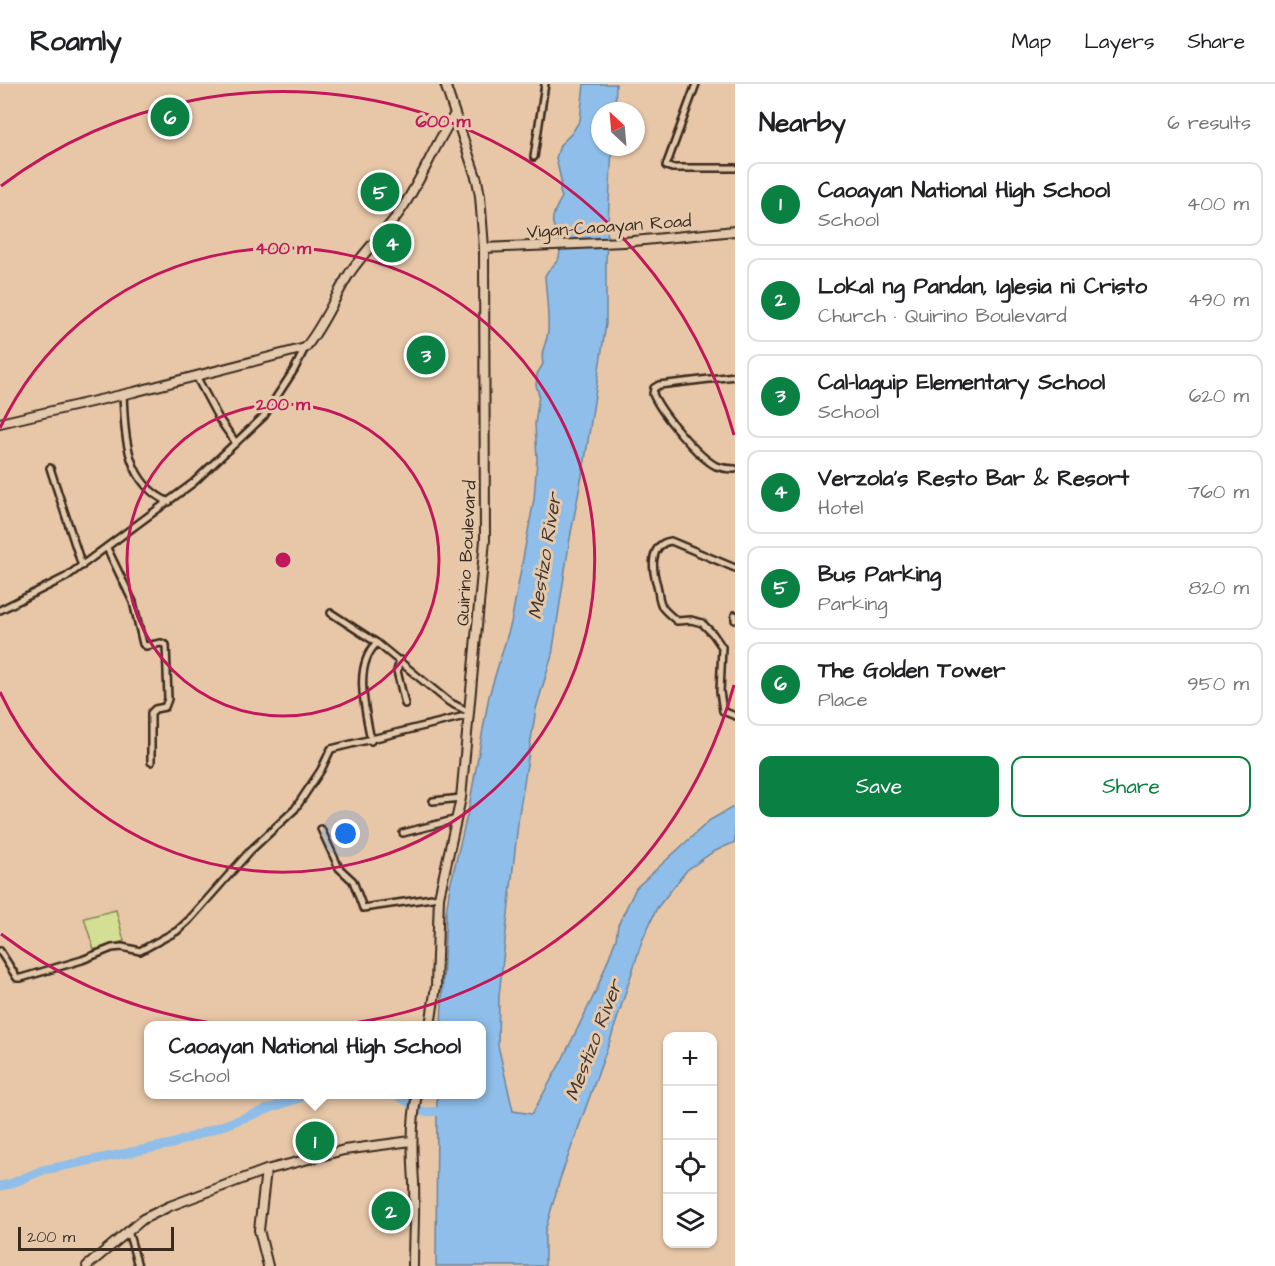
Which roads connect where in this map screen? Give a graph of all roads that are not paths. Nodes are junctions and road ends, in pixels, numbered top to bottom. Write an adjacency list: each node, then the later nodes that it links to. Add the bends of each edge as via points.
1 (445, 84): 4 (street, Quirino Boulevard)
2 (546, 84): 5 (street)
3 (696, 84): 6 (street, via 666,166)
4 (455, 114): 8 (street, Quirino Boulevard, via 479,187); 9 (street, via 396,217 352,269 320,329)
5 (534, 157)
6 (735, 168)
7 (735, 231): 8 (street, Vigan-Caoayan Road, via 624,242)
8 (484, 248): 26 (street, Quirino Boulevard, via 485,540)
9 (305, 348): 10 (street); 14 (street, via 272,405)
10 (196, 376): 12 (street); 14 (street)
11 (735, 376): 16 (street, via 659,385 654,387 653,394 670,421 704,458 716,466)
12 (123, 394): 13 (street); 17 (street, via 126,432 135,468 153,494)
13 (0, 423)
14 (236, 443): 17 (street)
15 (50, 468): 19 (street)
16 (735, 469)
17 (169, 502): 18 (street)
18 (107, 548): 19 (street); 29 (street, via 133,602 143,644 166,645 168,699 165,707 151,713)
19 (82, 566): 21 (street)
20 (735, 568): 27 (street, via 671,541 661,545 652,563 663,608 677,621 702,623 722,647 723,711)
21 (0, 610)
22 (331, 613): 23 (street)
23 (377, 643): 24 (street); 28 (street, via 367,657 363,674)
24 (400, 660): 25 (street, via 397,670); 26 (street, via 448,702)
25 (405, 704)
26 (469, 714): 28 (street); 30 (street, Quirino Boulevard)
27 (735, 716)
28 (371, 741): 36 (street, via 331,749 295,809 250,851 189,920 166,938 140,951 112,948 21,978 13,975)
29 (150, 762)
30 (461, 798): 31 (street); 32 (street, Quirino Boulevard)
31 (433, 801)
32 (457, 819): 34 (street); 35 (street, Quirino Boulevard)
33 (321, 829): 35 (street, via 339,868 353,881 363,908)
34 (403, 833)
35 (439, 897): 37 (street, Quirino Boulevard)
36 (0, 951)
37 (431, 1021)
38 (415, 1099): 39 (street)
39 (411, 1141): 40 (street, via 344,1150); 45 (street)
40 (266, 1170): 41 (street, via 170,1206); 44 (street, via 259,1230)
41 (128, 1231): 42 (street); 43 (street)
42 (87, 1266)
43 (138, 1266)
44 (268, 1266)
45 (413, 1266)

